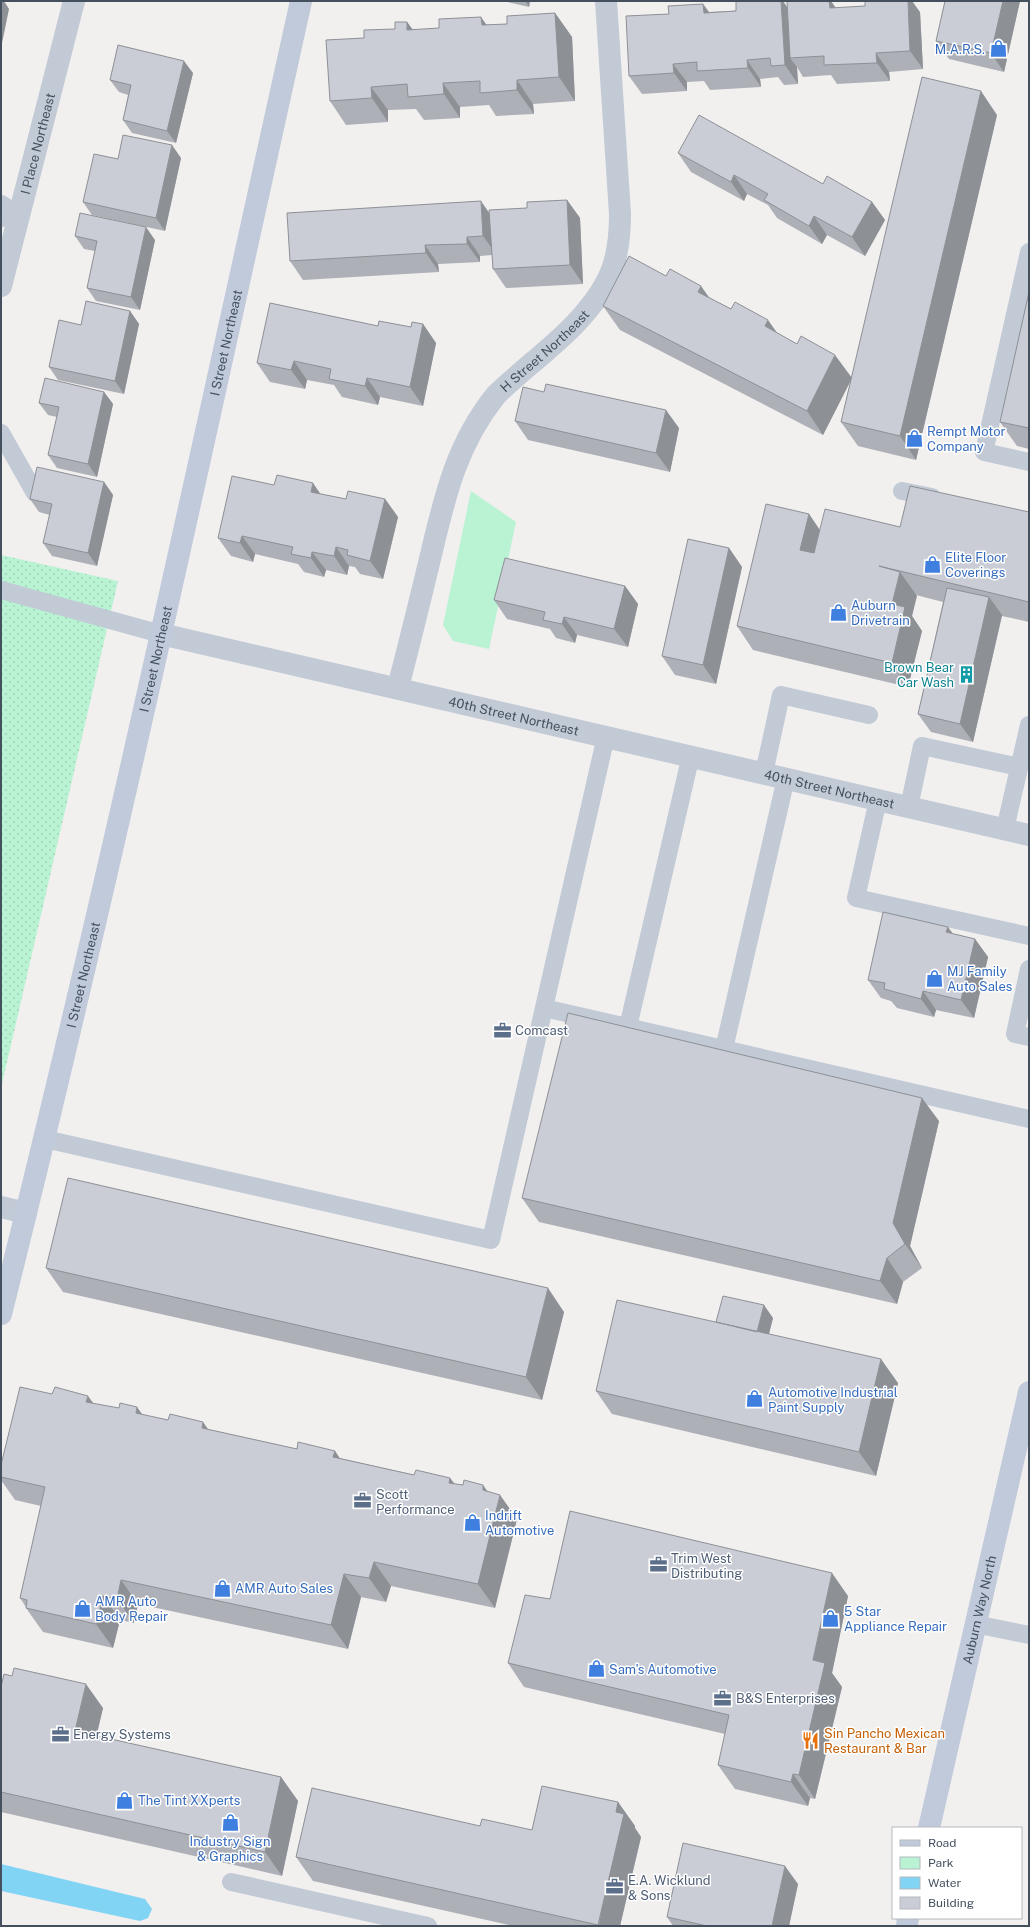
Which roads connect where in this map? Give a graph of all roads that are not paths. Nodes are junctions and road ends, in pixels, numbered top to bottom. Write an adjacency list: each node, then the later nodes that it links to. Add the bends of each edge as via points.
1 (74, 1): 4 (street, I Place Northeast)
2 (301, 1): 13 (street, I Street Northeast)
3 (606, 1): 14 (street, H Street Northeast, via 620,214 619,239 613,267 602,290 585,313 496,395 484,409 466,440 446,490)
4 (7, 212): 6 (street, I Place Northeast)
5 (1029, 252): 8 (lane, via 984,452)
6 (1, 286)
7 (1, 433): 10 (lane)
8 (1029, 462)
9 (902, 490): 11 (lane)
10 (35, 493)
11 (947, 500)
12 (1, 590): 13 (lane, 40th Street Northeast)
13 (161, 634): 14 (street, 40th Street Northeast); 33 (street, I Street Northeast)
14 (398, 688): 17 (street, 40th Street Northeast)
15 (869, 715): 20 (lane, via 781,695)
16 (1029, 725): 19 (lane)
17 (606, 736): 18 (street, 40th Street Northeast); 28 (lane)
18 (691, 756): 20 (street, 40th Street Northeast); 29 (lane)
19 (1019, 767): 23 (lane, via 922,746); 24 (lane)
20 (764, 773): 21 (street, 40th Street Northeast)
21 (786, 778): 22 (street, 40th Street Northeast); 31 (lane)
22 (878, 800): 23 (street, 40th Street Northeast); 26 (lane, via 856,898)
23 (909, 807): 24 (street, 40th Street Northeast)
24 (1005, 829): 25 (street, 40th Street Northeast)
25 (1029, 835)
26 (1029, 936)
27 (1029, 969): 30 (lane, via 1015,1034)
28 (544, 1008): 29 (lane); 33 (lane, via 491,1240)
29 (628, 1027): 31 (lane)
30 (1029, 1037)
31 (724, 1049): 32 (lane)
32 (1029, 1119)
33 (45, 1138): 35 (street, I Street Northeast)
34 (1, 1207): 35 (street)
35 (26, 1213): 36 (street, I Street Northeast)
36 (1, 1314)
37 (1029, 1392): 38 (street, Auburn Way North)
38 (975, 1624): 39 (lane); 40 (street, Auburn Way North)
39 (1029, 1635)
40 (929, 1827)
41 (231, 1882): 42 (lane)
42 (428, 1926)

